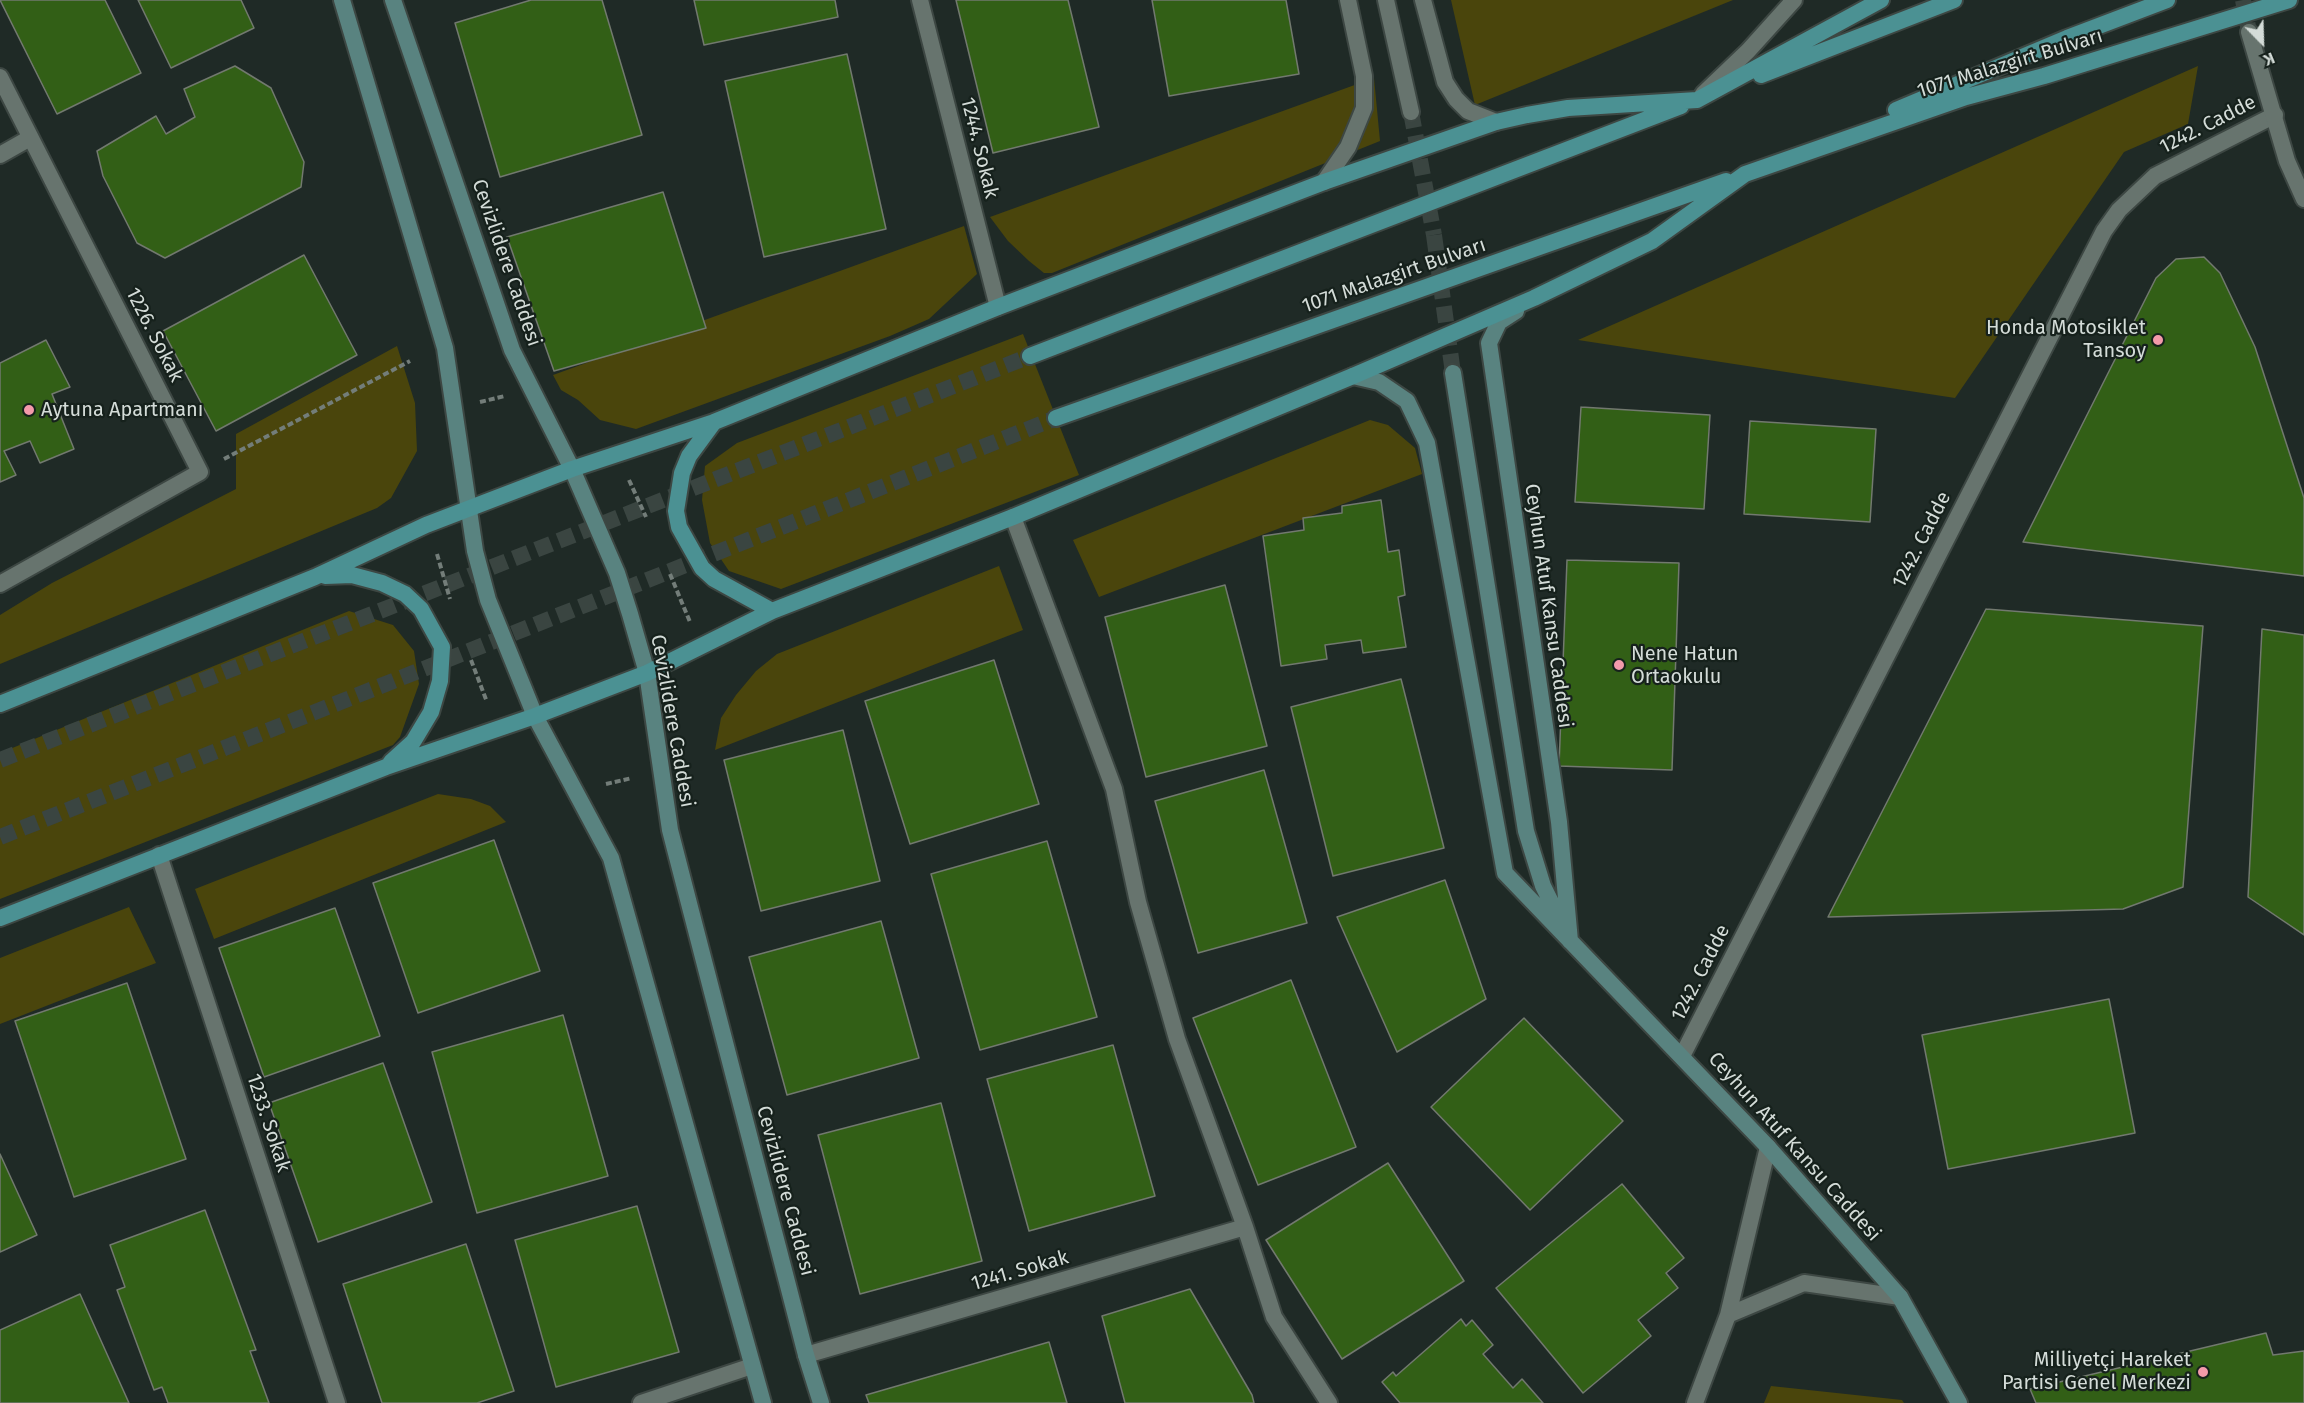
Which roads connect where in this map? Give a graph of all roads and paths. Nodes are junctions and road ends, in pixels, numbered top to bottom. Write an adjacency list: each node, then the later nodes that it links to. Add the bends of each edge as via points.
1 (342, 0): 35 (main road, via 445,348)
2 (393, 0): 33 (main road, Cevizlidere Caddesi, via 512,350)
3 (920, 0): 24 (street, 1244. Sokak)
4 (1348, 0): 21 (street, via 1364,76 1364,108 1348,147)
5 (1386, 0): 15 (street)
6 (1423, 0): 17 (street, via 1445,82 1468,111)
7 (1794, 0): 14 (street)
8 (1881, 0): 14 (main road)
9 (1954, 0): 14 (main road)
10 (2167, 0): 20 (main road, 1071 Malazgirt Bulvarı)
11 (2289, 0): 20 (main road, 1071 Malazgirt Bulvarı, via 1966,97)
12 (2249, 32): 16 (street)
13 (0, 77): 18 (street, 1226. Sokak)
14 (1697, 100): 17 (main road, via 1568,108); 25 (main road)
15 (1411, 112)
16 (2275, 115): 22 (street, via 2287,160); 49 (street, 1242. Cadde, via 2155,176 2119,210 2104,231)
17 (1496, 122): 21 (main road)
18 (30, 138): 19 (street); 34 (street, 1226. Sokak)
19 (0, 155)
20 (1745, 174): 23 (main road, via 1652,241); 31 (main road, 1071 Malazgirt Bulvarı)
21 (1324, 182): 24 (main road)
22 (2304, 199)
23 (1534, 298): 28 (main road); 48 (main road, Ceyhun Atuf Kansu Caddesi, via 1499,322 1489,343 1558,822)
24 (998, 307): 32 (main road)
25 (1029, 357)
26 (410, 361): 34 (path)
27 (1453, 373): 48 (main road, Ceyhun Atuf Kansu Caddesi, via 1526,831 1543,886)
28 (1353, 376): 36 (main road); 48 (main road, Ceyhun Atuf Kansu Caddesi, via 1379,382 1407,401 1427,443 1505,873)
29 (506, 396): 30 (path)
30 (480, 402)
31 (1056, 418)
32 (714, 422): 33 (main road); 39 (main road, via 689,456 682,473 676,512 679,527 702,568 735,592)
33 (572, 469): 35 (main road); 40 (main road, Cevizlidere Caddesi, via 617,573)
34 (200, 472): 38 (street)
35 (470, 509): 37 (main road, via 426,525); 42 (main road, via 475,551 488,600)
36 (1013, 517): 39 (main road); 51 (street, via 1114,789 1138,902 1177,1039)
37 (315, 577): 41 (main road); 43 (main road, via 352,575 405,594 421,609 442,647 440,681 431,712 413,742)
38 (0, 584)
39 (772, 611): 40 (main road)
40 (646, 673): 42 (main road); 54 (main road, Cevizlidere Caddesi, via 670,830)
41 (0, 704)
42 (535, 716): 43 (main road); 55 (main road, via 611,858)
43 (386, 767): 46 (main road)
44 (632, 778): 45 (path)
45 (606, 784)
46 (159, 855): 47 (main road); 56 (street, 1233. Sokak)
47 (0, 918)
48 (1570, 940): 49 (main road, Ceyhun Atuf Kansu Caddesi)
49 (1682, 1056): 50 (main road, Ceyhun Atuf Kansu Caddesi)
50 (1768, 1147): 52 (main road, Ceyhun Atuf Kansu Caddesi); 53 (street)
51 (1245, 1227): 54 (street, 1241. Sokak); 60 (street, via 1274,1317)
52 (1900, 1297): 53 (street, via 1804,1283); 62 (main road, Ceyhun Atuf Kansu Caddesi)
53 (1728, 1315): 61 (street)
54 (806, 1355): 59 (main road, Cevizlidere Caddesi)
55 (752, 1366): 57 (street); 58 (main road)
56 (337, 1403)
57 (641, 1403)
58 (763, 1403)
59 (821, 1403)
60 (1329, 1403)
61 (1695, 1403)
62 (1959, 1403)

